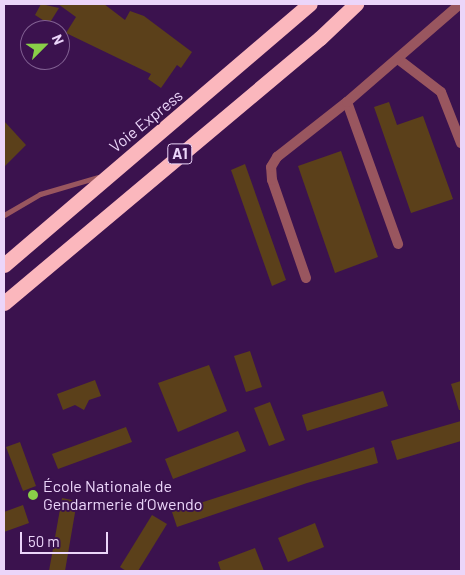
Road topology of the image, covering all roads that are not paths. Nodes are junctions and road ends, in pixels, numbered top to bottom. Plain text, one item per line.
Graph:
1 (310, 4) edge
2 (356, 4) edge
3 (460, 4) edge
4 (398, 59) junction
5 (347, 102) junction
6 (461, 144) edge
7 (106, 176) junction
8 (4, 215) edge
9 (398, 244) dead end
10 (4, 265) edge
11 (306, 278) dead end
12 (4, 304) edge

1 - 7 highway, Voie Express / A1
2 - 12 highway, A1
3 - 4 street
4 - 5 street
4 - 6 street
5 - 9 street
5 - 11 street
7 - 8 lane
7 - 10 highway, Voie Express / A1

